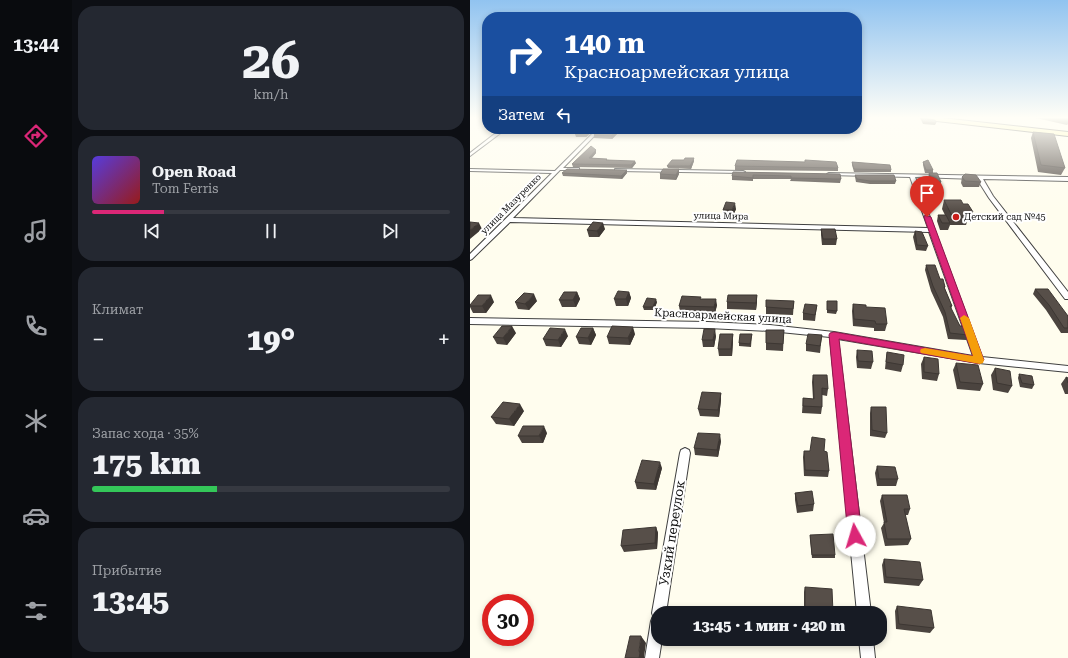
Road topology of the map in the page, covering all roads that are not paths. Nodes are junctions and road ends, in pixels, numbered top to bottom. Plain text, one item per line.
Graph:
1 (478, 149) edge
2 (580, 149) edge
3 (470, 155) edge
4 (560, 169) junction
5 (584, 169) edge
6 (470, 170) edge
7 (608, 170) edge
8 (555, 172) junction
9 (752, 172) edge
10 (824, 174) edge
11 (912, 176) junction
12 (979, 177) junction
13 (1068, 179) edge
14 (972, 217) edge
15 (1006, 217) junction
16 (509, 220) junction
17 (932, 230) junction
18 (471, 256) edge
19 (1068, 298) edge
20 (470, 321) edge
21 (834, 335) junction
22 (980, 360) junction
23 (1068, 369) edge
24 (685, 453) dead end
25 (660, 606) edge
26 (863, 606) edge
27 (654, 646) edge
28 (867, 646) edge
29 (652, 658) edge
30 (868, 658) edge

1 - 3 street
2 - 4 street, улица Мазуренко
4 - 5 street
4 - 8 street, улица Мазуренко
6 - 8 street
7 - 9 street
8 - 16 street, улица Мазуренко
10 - 11 street
11 - 12 street
11 - 17 street
12 - 13 street
12 - 15 street
14 - 15 lane
15 - 19 street
16 - 17 street, улица Мира
16 - 18 street, улица Мазуренко
17 - 22 street
20 - 21 street, Красноармейская улица
21 - 22 street, Красноармейская улица
21 - 26 street
22 - 23 street, Красноармейская улица
24 - 25 street, Узкий переулок
27 - 29 street
28 - 30 street

